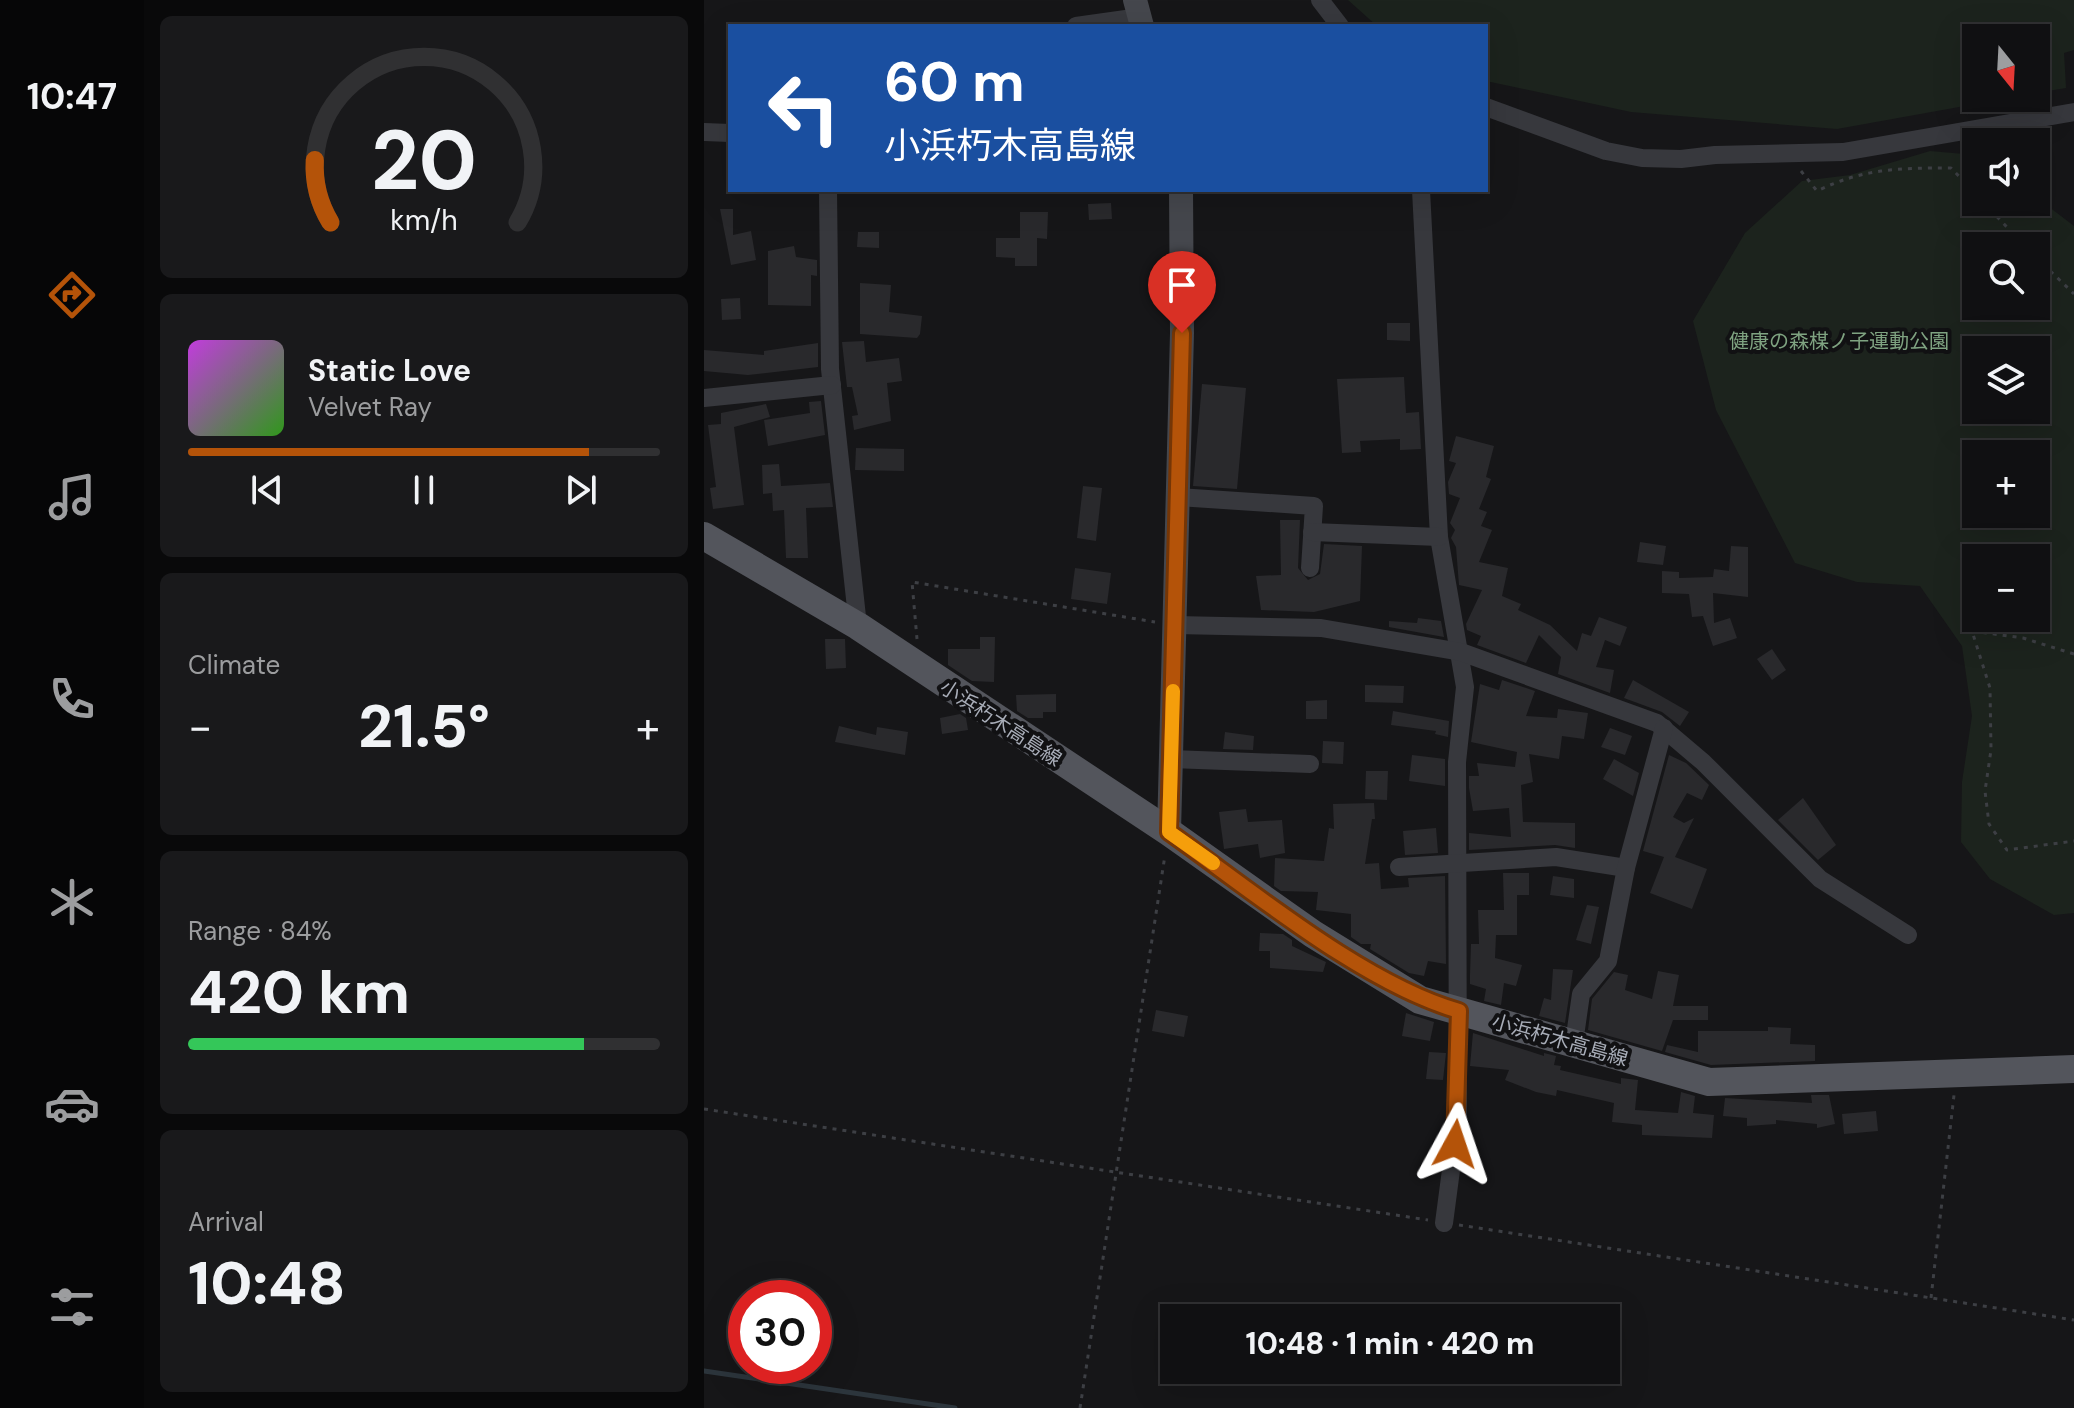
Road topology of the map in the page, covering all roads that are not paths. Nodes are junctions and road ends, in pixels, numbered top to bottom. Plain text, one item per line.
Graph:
1 (1320, 0) edge
2 (1139, 14) edge
3 (1086, 24) edge
4 (1338, 24) edge
5 (1488, 108) edge
6 (2074, 112) edge
7 (704, 132) edge
8 (728, 133) edge
9 (828, 192) edge
10 (1181, 192) edge
11 (1421, 192) edge
12 (832, 385) junction
13 (704, 398) edge
14 (1178, 497) junction
15 (1312, 532) junction
16 (704, 536) edge
17 (1439, 537) junction
18 (1310, 568) dead end
19 (1175, 625) junction
20 (858, 626) junction
21 (1461, 652) junction
22 (1664, 728) junction
23 (1171, 759) junction
24 (1310, 764) dead end
25 (1169, 832) junction
26 (1458, 863) junction
27 (1399, 867) dead end
28 (1626, 868) junction
29 (1908, 935) dead end
30 (1459, 1011) junction
31 (1574, 1043) junction
32 (2074, 1069) edge
33 (1444, 1223) road end

1 - 4 street
2 - 3 street
5 - 6 street
7 - 8 street
9 - 12 street
10 - 14 main road
11 - 17 street
12 - 13 street
12 - 20 street
14 - 15 street
14 - 19 main road
15 - 17 street
15 - 18 street
16 - 20 main road, 小浜朽木高島線
17 - 21 street
19 - 21 street
19 - 23 main road
20 - 25 main road, 小浜朽木高島線
21 - 22 street
21 - 26 street
22 - 28 street
22 - 29 street
23 - 24 street
23 - 25 main road
25 - 30 main road, 小浜朽木高島線
26 - 27 street
26 - 28 street
26 - 30 street
28 - 31 street
30 - 31 main road, 小浜朽木高島線
30 - 33 street
31 - 32 main road, 小浜朽木高島線

